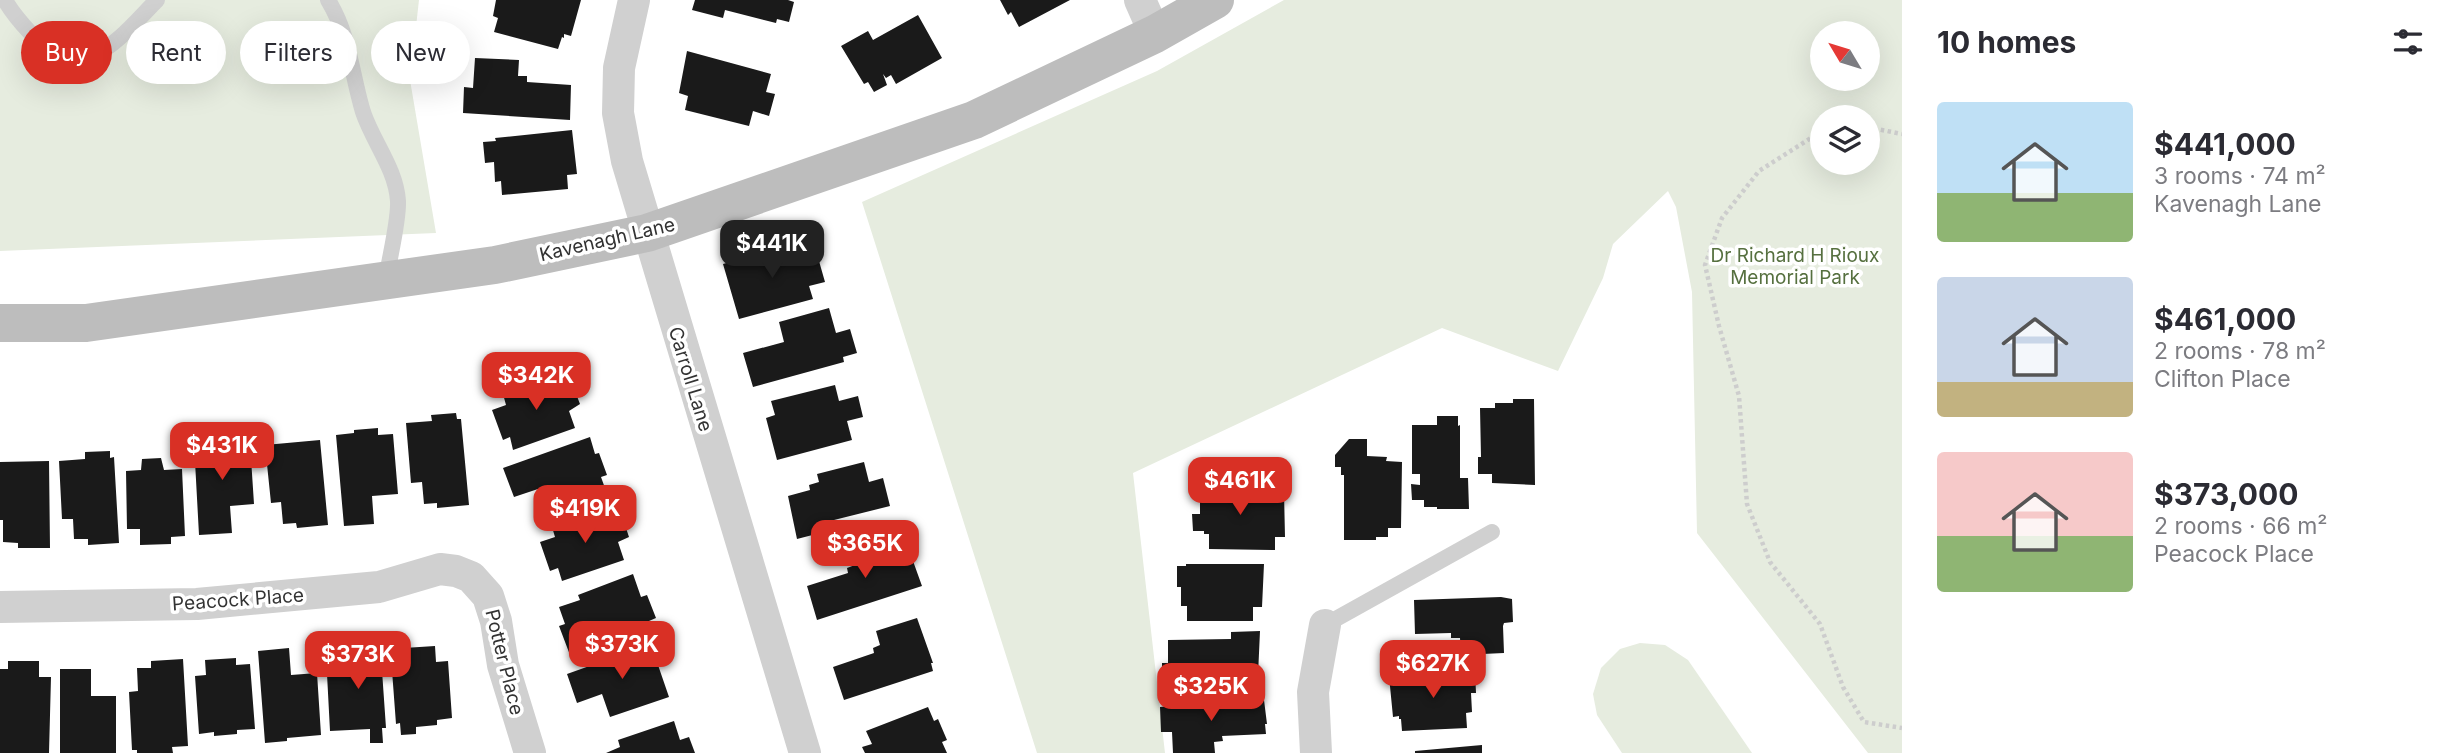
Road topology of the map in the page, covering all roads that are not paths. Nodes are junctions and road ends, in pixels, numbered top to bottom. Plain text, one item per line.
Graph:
1 (5, 0) edge
2 (157, 0) edge
3 (328, 0) edge
4 (634, 0) edge
5 (1215, 0) edge
6 (1148, 17) edge
7 (647, 233) junction
8 (386, 281) junction
9 (0, 323) edge
10 (1492, 532) dead end
11 (471, 577) joint
12 (0, 607) edge
13 (1325, 625) joint
14 (530, 753) edge
15 (805, 753) edge
16 (1316, 753) edge

1 - 2 lane
3 - 8 lane
4 - 7 street, Carroll Lane
5 - 6 main road, Kavenagh Lane
6 - 7 main road, Kavenagh Lane
7 - 8 main road, Kavenagh Lane
7 - 15 street, Carroll Lane
8 - 9 main road, Kavenagh Lane
10 - 13 lane
11 - 12 street, Peacock Place
11 - 14 street, Potter Place
13 - 16 street

